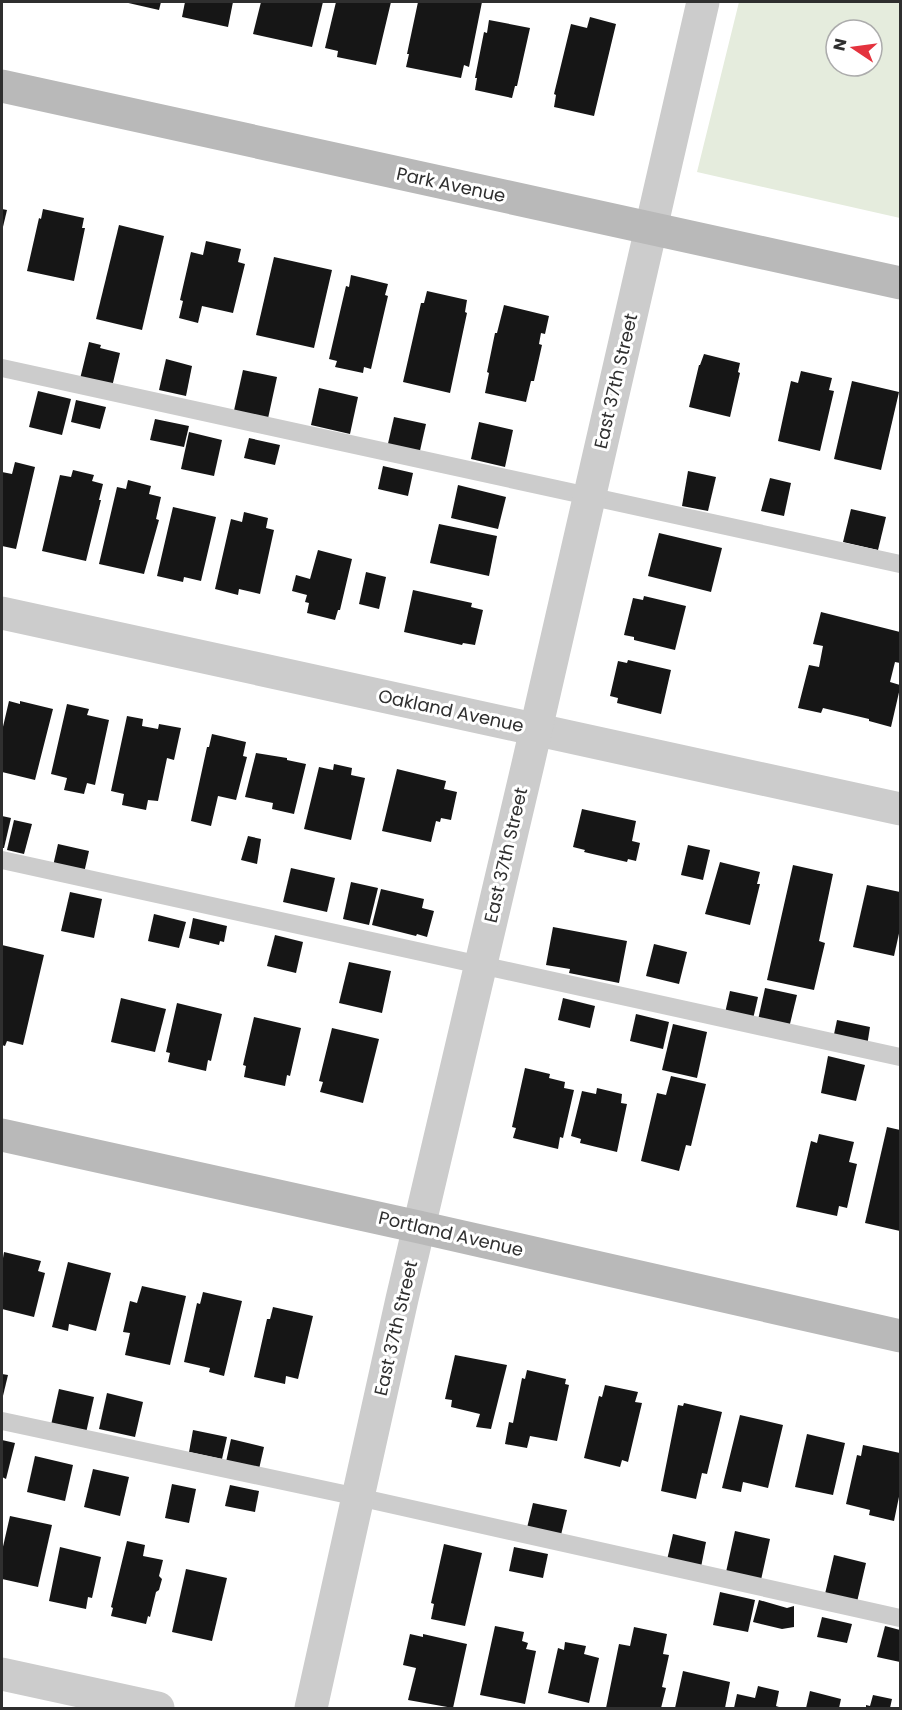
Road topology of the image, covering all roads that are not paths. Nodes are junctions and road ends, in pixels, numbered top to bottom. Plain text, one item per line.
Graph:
1 (704, 2) edge
2 (2, 86) edge
3 (650, 228) junction
4 (900, 283) edge
5 (2, 368) edge
6 (590, 496) junction
7 (900, 564) edge
8 (2, 613) edge
9 (536, 730) junction
10 (900, 809) edge
11 (2, 860) edge
12 (480, 965) junction
13 (900, 1057) edge
14 (2, 1135) edge
15 (419, 1227) junction
16 (900, 1336) edge
17 (2, 1421) edge
18 (358, 1497) junction
19 (900, 1618) edge
20 (2, 1674) edge
21 (158, 1708) edge
22 (311, 1708) edge

1 - 3 street, East 37th Street
2 - 3 street, Park Avenue
3 - 4 street, Park Avenue
3 - 6 street, East 37th Street
5 - 6 lane
6 - 7 lane
6 - 9 street, East 37th Street
8 - 9 street, Oakland Avenue
9 - 10 street, Oakland Avenue
9 - 12 street, East 37th Street
11 - 12 lane
12 - 13 lane
12 - 15 street, East 37th Street
14 - 15 street, Portland Avenue
15 - 16 street, Portland Avenue
15 - 18 street, East 37th Street
17 - 18 lane
18 - 19 lane
18 - 22 street, East 37th Street
20 - 21 street

